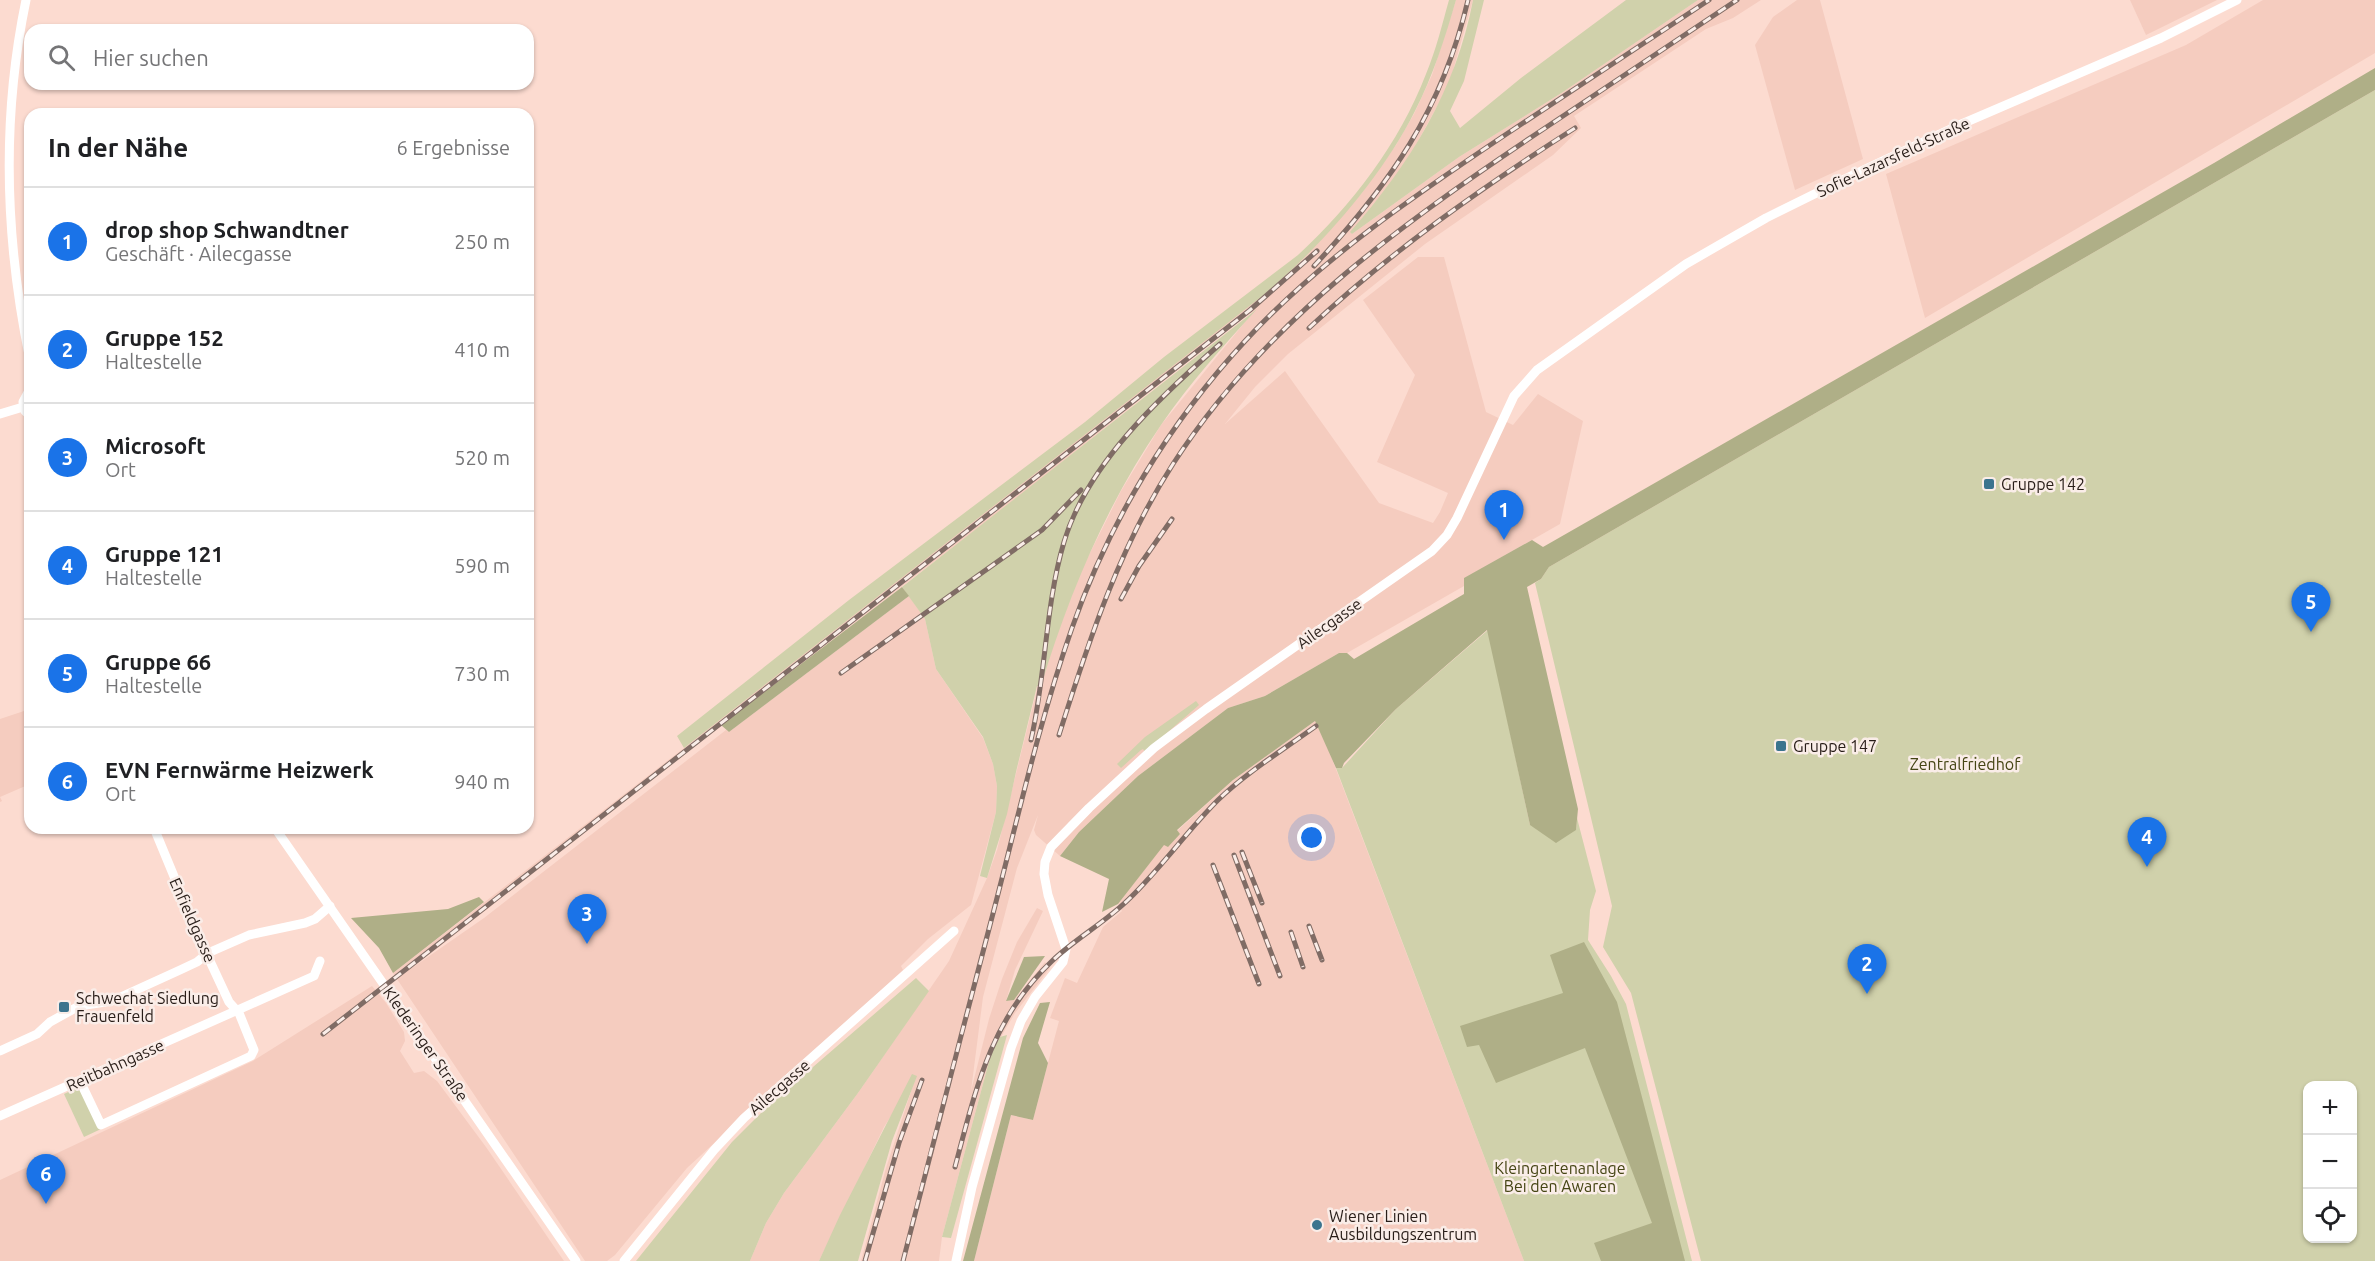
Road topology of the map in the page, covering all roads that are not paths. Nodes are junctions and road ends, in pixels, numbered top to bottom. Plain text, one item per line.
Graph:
1 (26, 0) edge
2 (2237, 0) edge
3 (24, 331) edge
4 (1567, 346) joint
5 (24, 396) edge
6 (23, 407) joint
7 (0, 414) edge
8 (156, 834) edge
9 (279, 834) edge
10 (330, 906) junction
11 (954, 931) dead end
12 (208, 953) junction
13 (320, 962) dead end
14 (236, 1010) junction
15 (0, 1051) edge
16 (80, 1081) junction
17 (0, 1116) edge
18 (576, 1261) edge
19 (624, 1261) edge
20 (956, 1261) edge

1 - 3 street
2 - 4 street, Sofie-Lazarsfeld-Straße
4 - 20 street, Ailecgasse
5 - 6 street
6 - 7 street
8 - 12 street, Enfieldgasse
9 - 10 street, Klederinger Straße
10 - 12 street
10 - 18 street, Klederinger Straße
11 - 19 street, Ailecgasse
12 - 14 street, Enfieldgasse
12 - 15 street
13 - 14 street, Reitbahngasse
14 - 16 street, Reitbahngasse
14 - 16 street, Enfieldgasse
16 - 17 street, Reitbahngasse

